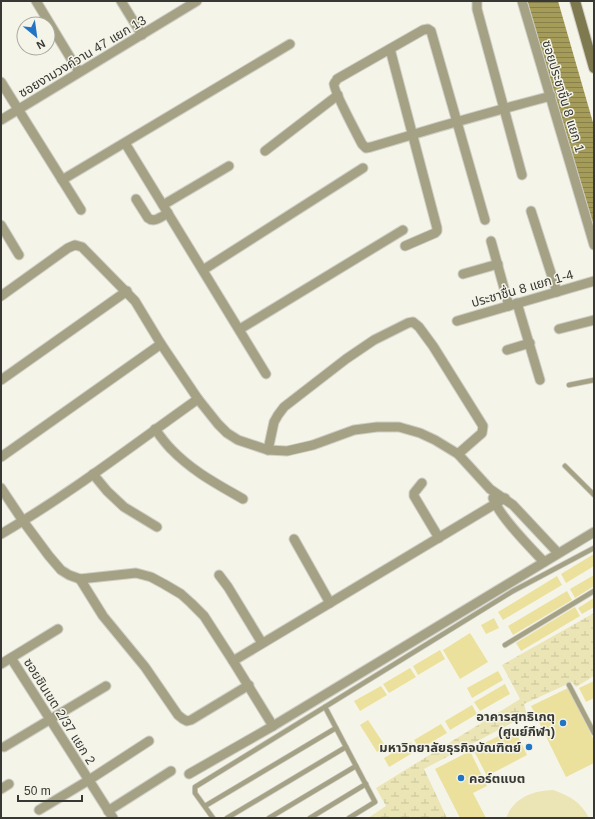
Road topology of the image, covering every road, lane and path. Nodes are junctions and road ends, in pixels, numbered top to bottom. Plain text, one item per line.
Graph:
1 (36, 1) edge
2 (120, 1) edge
3 (197, 1) edge
4 (477, 1) edge
5 (522, 1) edge
6 (575, 1) edge
7 (142, 35) junction
8 (290, 44) dead end
9 (390, 49) junction
10 (594, 68) edge
11 (80, 72) junction
12 (1, 82) edge
13 (338, 95) junction
14 (551, 96) junction
15 (504, 108) junction
16 (18, 110) junction
17 (1, 120) edge
18 (458, 122) junction
19 (412, 135) junction
20 (125, 143) junction
21 (265, 151) dead end
22 (229, 166) dead end
23 (363, 168) dead end
24 (522, 175) dead end
25 (62, 180) junction
26 (136, 199) dead end
27 (163, 205) junction
28 (81, 210) dead end
29 (531, 211) dead end
30 (168, 213) junction
31 (485, 220) dead end
32 (1, 225) edge
33 (403, 230) dead end
34 (491, 241) dead end
35 (594, 245) edge
36 (405, 246) dead end
37 (20, 255) dead end
38 (498, 264) junction
39 (203, 270) junction
40 (463, 274) dead end
41 (594, 281) edge
42 (127, 291) junction
43 (556, 292) junction
44 (1, 296) edge
45 (513, 305) junction
46 (594, 320) edge
47 (457, 321) dead end
48 (240, 329) junction
49 (560, 329) dead end
50 (530, 343) junction
51 (161, 344) junction
52 (507, 350) dead end
53 (266, 374) dead end
54 (1, 380) edge
55 (540, 380) dead end
56 (594, 380) edge
57 (569, 385) dead end
58 (198, 399) junction
59 (155, 429) junction
60 (268, 450) junction
61 (458, 454) junction
62 (1, 457) edge
63 (565, 466) dead end
64 (93, 474) junction
65 (422, 484) dead end
66 (1, 488) edge
67 (490, 489) junction
68 (594, 496) edge
69 (505, 498) junction
70 (243, 499) dead end
71 (495, 504) junction
72 (23, 521) junction
73 (157, 527) dead end
74 (594, 532) edge
75 (1, 534) edge
76 (438, 538) junction
77 (294, 539) dead end
78 (594, 548) edge
79 (558, 553) junction
80 (544, 562) junction
81 (219, 576) dead end
82 (80, 579) junction
83 (594, 591) edge
84 (330, 603) junction
85 (58, 629) dead end
86 (262, 643) junction
87 (505, 645) dead end
88 (11, 658) junction
89 (234, 661) junction
90 (1, 664) edge
91 (249, 685) junction
92 (569, 685) dead end
93 (106, 686) dead end
94 (325, 707) junction
95 (49, 720) junction
96 (272, 726) junction
97 (336, 728) junction
98 (594, 733) edge
99 (149, 741) dead end
100 (4, 747) dead end
101 (346, 747) junction
102 (356, 766) junction
103 (171, 771) dead end
104 (189, 774) dead end
105 (89, 780) junction
106 (366, 784) junction
107 (205, 806) junction
108 (39, 810) dead end
109 (110, 815) edge
110 (213, 818) edge
111 (227, 818) edge
112 (269, 818) edge
113 (310, 818) edge
114 (349, 818) edge

1 - 11 street
2 - 7 street
3 - 7 street, ซอยงามวงค์วาน 47 แยก 13
4 - 15 street
5 - 14 street, ซอยประชาชื่น 8 แยก 1
6 - 10 main road
7 - 11 street, ซอยงามวงค์วาน 47 แยก 13
8 - 20 street
9 - 13 street
9 - 18 street
9 - 19 street
11 - 16 street, ซอยงามวงค์วาน 47 แยก 13
12 - 16 street
13 - 19 street
13 - 21 street
14 - 15 street
14 - 35 street, ซอยประชาชื่น 8 แยก 1
15 - 18 street
15 - 24 street
16 - 17 street, ซอยงามวงค์วาน 47 แยก 13
16 - 25 street
18 - 19 street
18 - 31 street
19 - 36 street
20 - 25 street
20 - 27 street
22 - 27 street
23 - 39 street
25 - 28 street
26 - 30 street
27 - 30 street
29 - 43 street
30 - 39 street
32 - 37 street
33 - 48 street
34 - 38 street
38 - 40 street
38 - 45 street
39 - 48 street
41 - 43 street, ประชาชื่น 8 แยก 1-4
42 - 44 street
42 - 51 street
42 - 54 street
43 - 45 street, ประชาชื่น 8 แยก 1-4
45 - 47 street, ประชาชื่น 8 แยก 1-4
45 - 50 street
46 - 49 street
48 - 53 street
50 - 52 street
50 - 55 street
51 - 58 street
51 - 62 street
56 - 57 lane
58 - 59 street
58 - 60 street
59 - 64 street
59 - 70 street
60 - 61 street
60 - 61 street
61 - 67 street
63 - 68 lane
64 - 72 street
64 - 73 street
65 - 76 street
66 - 72 street
67 - 69 street
67 - 71 street
69 - 71 street
69 - 79 street
71 - 76 street
71 - 80 street
72 - 75 street
72 - 82 street
74 - 79 street
76 - 84 street
77 - 84 street
78 - 94 lane
79 - 80 street
80 - 96 street
81 - 86 street
82 - 89 street
82 - 91 street
83 - 87 lane
84 - 86 street
85 - 88 street
86 - 89 street
88 - 90 street
88 - 95 street, ซอยชินเขต 2/37 แยก 2
89 - 91 street
91 - 96 street
92 - 98 lane
93 - 95 street
94 - 97 lane
94 - 107 lane
95 - 100 street
95 - 105 street, ซอยชินเขต 2/37 แยก 2
96 - 104 street
97 - 101 lane
97 - 107 lane
99 - 105 street
101 - 102 lane
101 - 111 lane
102 - 106 lane
102 - 112 lane
103 - 109 street
105 - 108 street
105 - 109 street, ซอยชินเขต 2/37 แยก 2
106 - 113 lane
106 - 114 lane
107 - 110 lane

